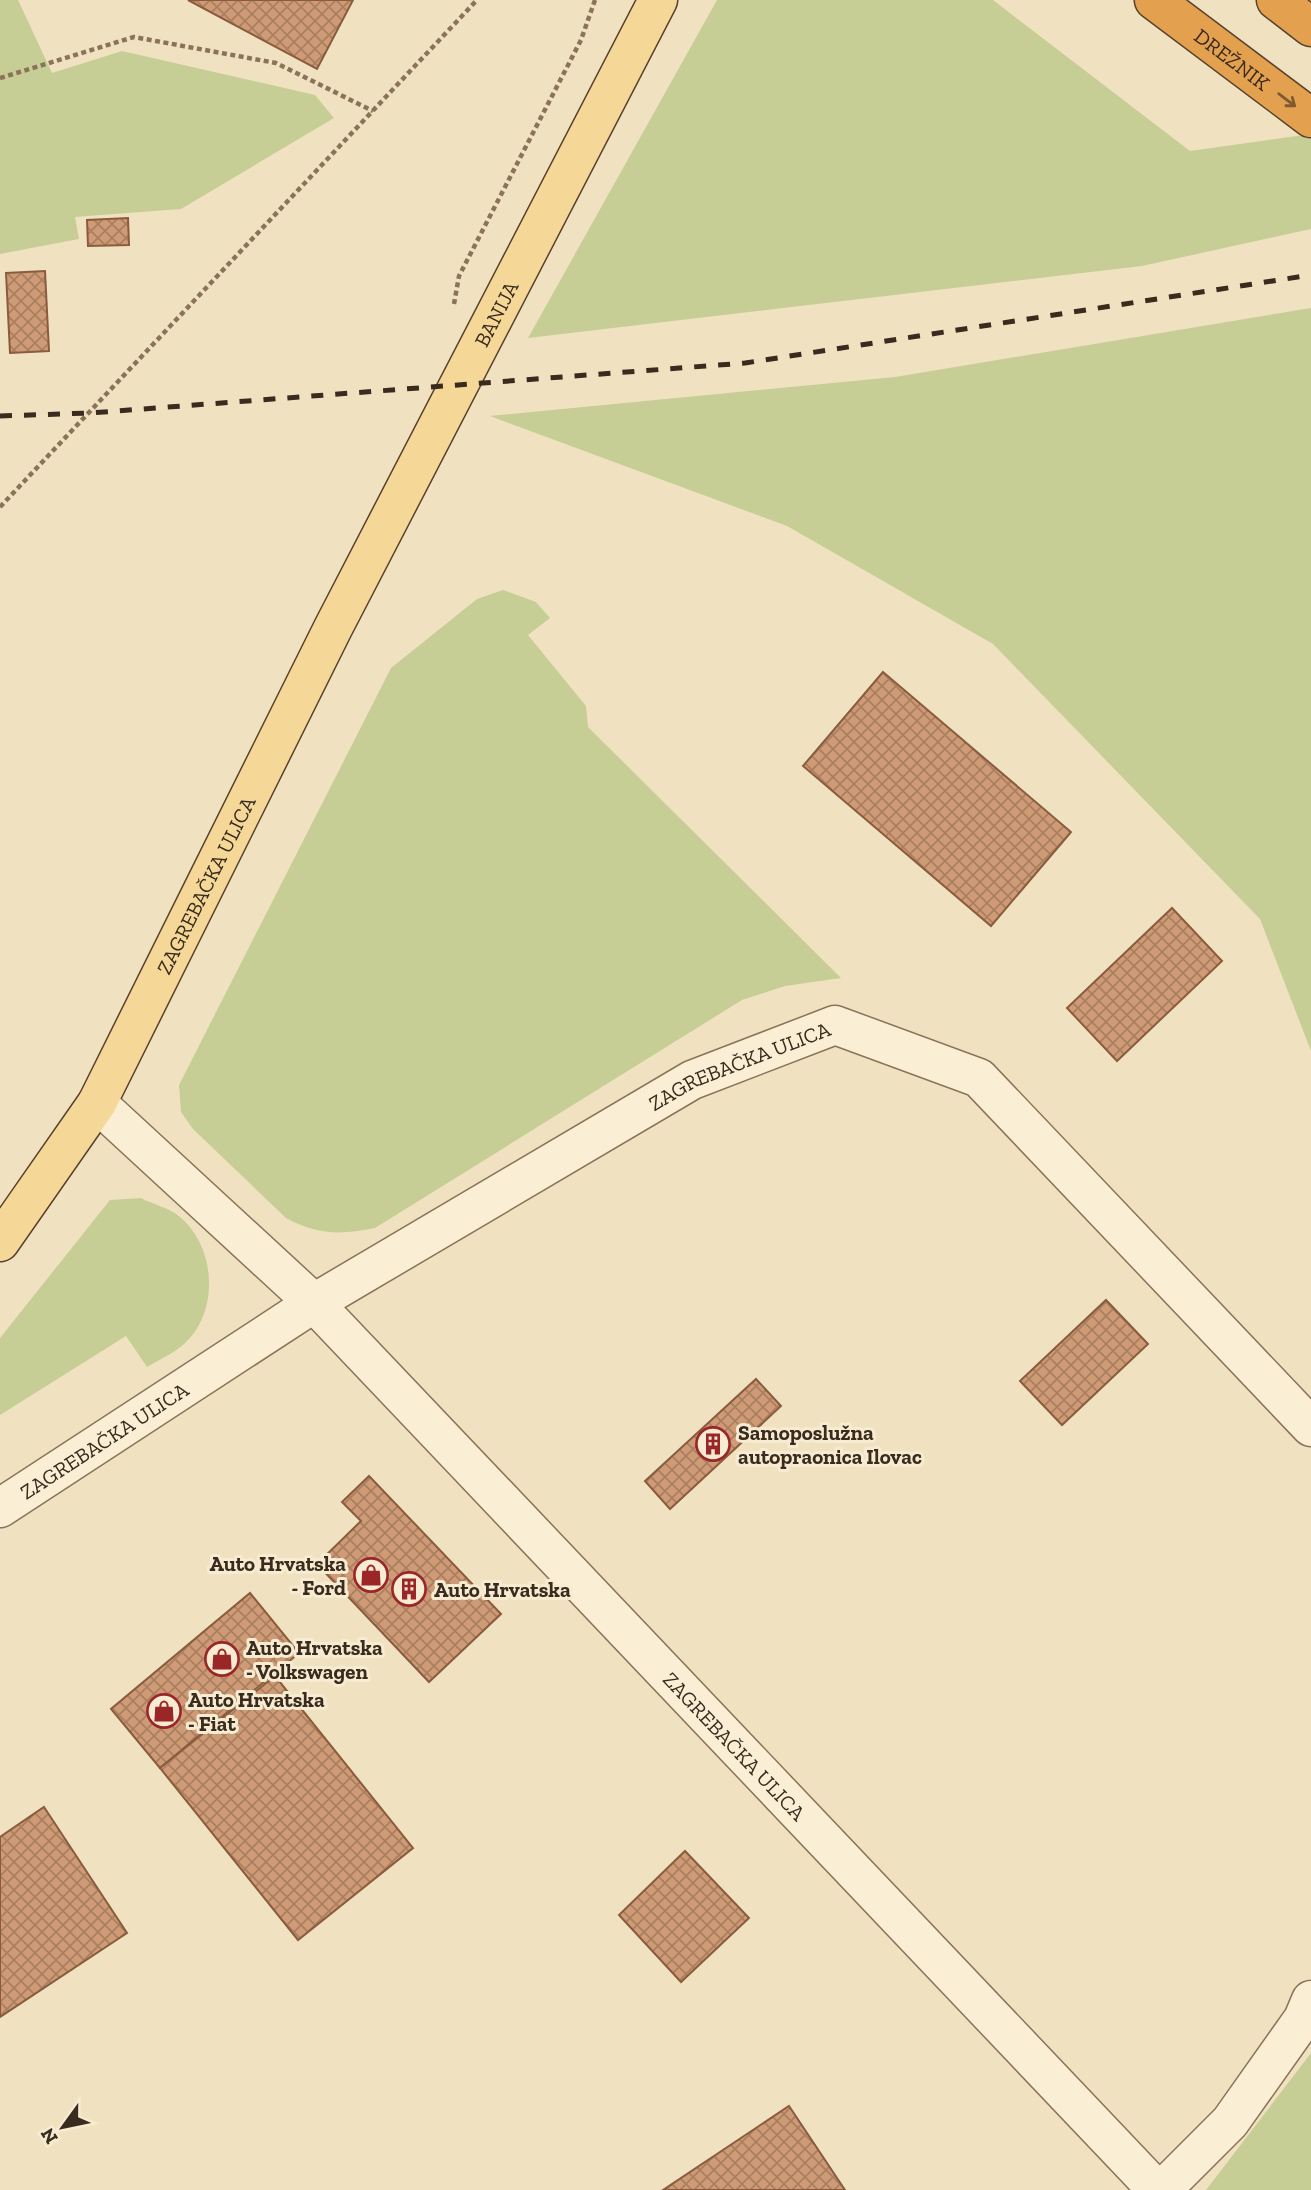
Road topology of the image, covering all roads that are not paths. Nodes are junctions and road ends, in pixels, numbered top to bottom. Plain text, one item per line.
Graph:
1 (657, 0) edge
2 (1154, 0) edge
3 (1276, 0) edge
4 (1311, 27) edge
5 (1311, 118) edge
6 (333, 628) joint
7 (97, 1102) junction
8 (0, 1242) edge
9 (314, 1303) junction
10 (1311, 1427) edge
11 (0, 1508) edge
12 (1311, 2000) edge
13 (1160, 2190) edge

1 - 6 main road, BANIJA
2 -> 5 highway, DREŽNIK
3 - 4 highway
6 - 7 main road, ZAGREBAČKA ULICA
7 - 8 main road, ZAGREBAČKA ULICA
7 - 9 street, ZAGREBAČKA ULICA
9 - 10 street, ZAGREBAČKA ULICA
9 - 11 street, ZAGREBAČKA ULICA
9 - 13 street, ZAGREBAČKA ULICA
12 - 13 street, ZAGREBAČKA ULICA

